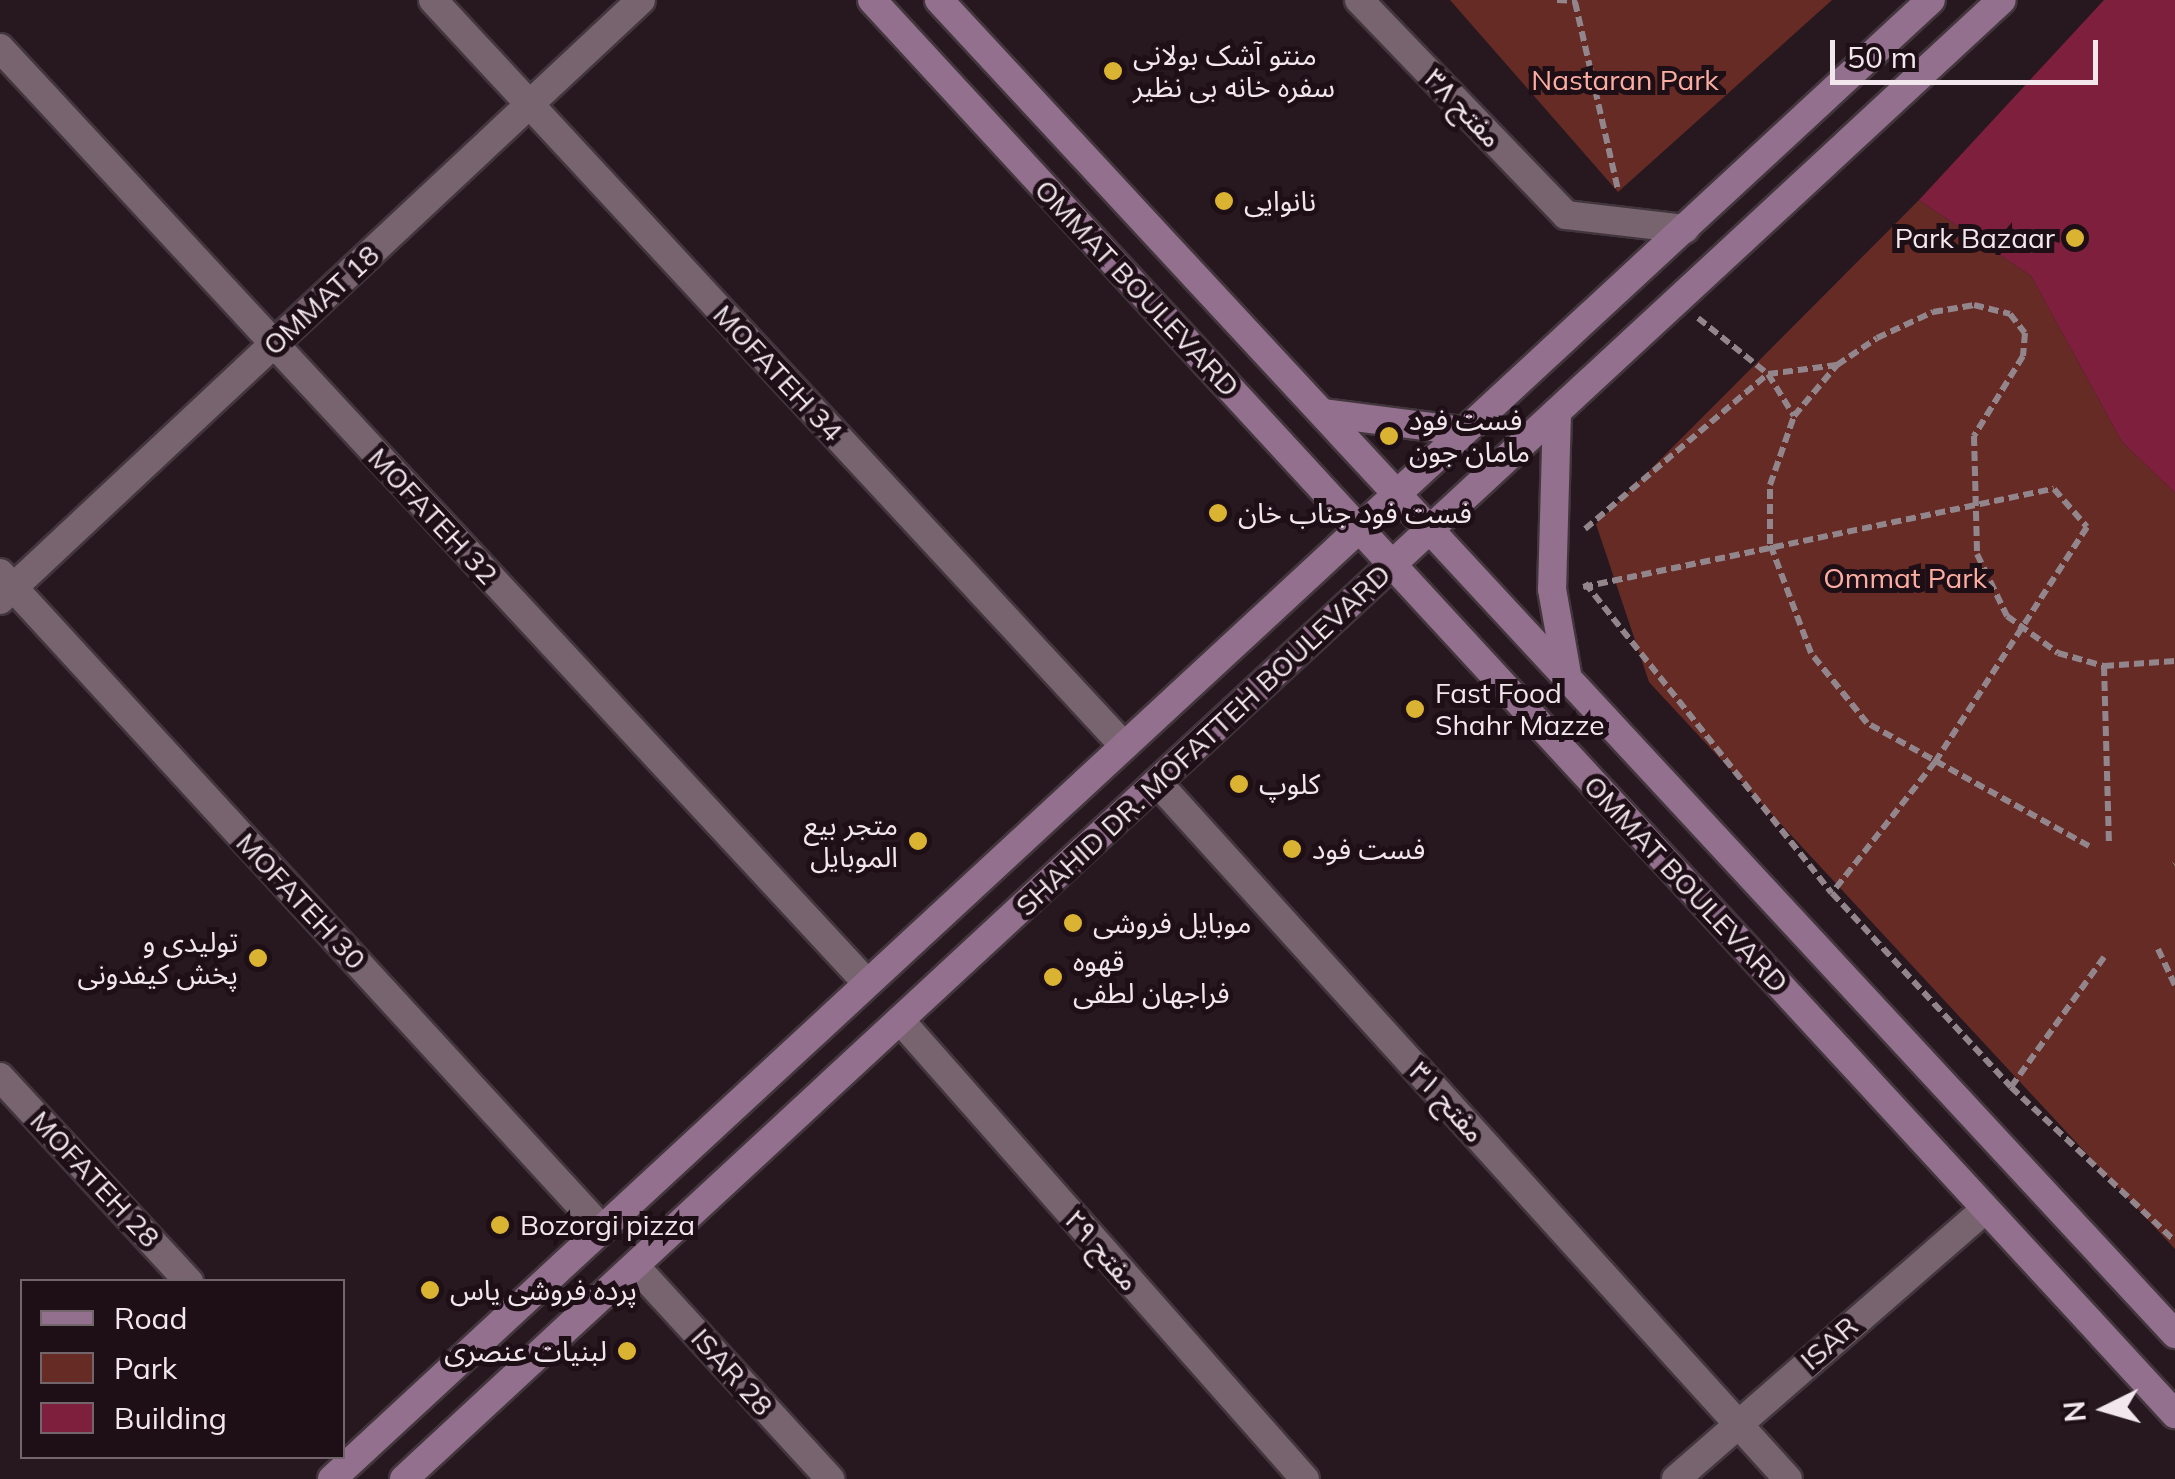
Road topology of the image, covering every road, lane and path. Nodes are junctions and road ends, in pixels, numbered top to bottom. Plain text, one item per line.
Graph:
1 (433, 0) edge
2 (641, 0) edge
3 (872, 0) edge
4 (939, 0) edge
5 (1359, 0) edge
6 (1557, 0) edge
7 (1931, 0) edge
8 (2002, 0) edge
9 (1577, 1) edge
10 (0, 48) edge
11 (530, 104) junction
12 (1620, 222) junction
13 (1684, 230) junction
14 (1677, 301) junction
15 (274, 344) junction
16 (1837, 365) junction
17 (1768, 374) junction
18 (1323, 412) junction
19 (1557, 412) junction
20 (1794, 416) junction
21 (1464, 431) junction
22 (1397, 493) junction
23 (1971, 507) junction
24 (1359, 528) junction
25 (1431, 528) junction
26 (1580, 534) dead end
27 (1770, 544) junction
28 (1392, 564) junction
29 (1583, 569) dead end
30 (4, 587) edge
31 (1585, 587) junction
32 (2022, 629) junction
33 (2175, 661) edge
34 (2104, 666) junction
35 (1567, 676) junction
36 (1124, 746) junction
37 (1935, 762) junction
38 (1156, 782) junction
39 (2109, 842) dead end
40 (2090, 846) dead end
41 (1832, 893) junction
42 (2158, 949) dead end
43 (2104, 957) dead end
44 (867, 984) junction
45 (2175, 985) edge
46 (900, 1020) junction
47 (0, 1076) edge
48 (2011, 1087) junction
49 (1984, 1210) junction
50 (602, 1229) junction
51 (2175, 1241) edge
52 (635, 1266) junction
53 (186, 1279) edge
54 (2175, 1334) edge
55 (2175, 1414) edge
56 (1737, 1422) junction
57 (348, 1454) edge
58 (404, 1479) edge
59 (830, 1479) edge
60 (1305, 1479) edge
61 (1676, 1479) edge
62 (1788, 1479) edge

1 - 11 street, MOFATEH 34
2 - 11 street, OMMAT 18
3 - 24 main road, OMMAT BOULEVARD
4 - 18 main road, OMMAT BOULEVARD
5 - 12 street, مفتح ۳۸
6 - 9 path
7 - 13 main road
8 - 14 main road, SHAHID DR. MOFATTEH BOULEVARD
9 - 12 path
10 - 15 street, MOFATEH 32
11 - 15 street, OMMAT 18
11 - 36 street, MOFATEH 34
12 - 13 street
13 - 21 main road
14 - 17 path
14 - 19 main road, SHAHID DR. MOFATTEH BOULEVARD
15 - 30 street, OMMAT 18
15 - 44 street, MOFATEH 32
16 - 17 path
16 - 20 path
16 - 23 path
17 - 20 path
17 - 26 path
18 - 21 main road
18 - 22 main road, OMMAT BOULEVARD
19 - 25 main road, SHAHID DR. MOFATTEH BOULEVARD
19 - 35 main road
20 - 27 path
21 - 22 main road
22 - 24 main road, SHAHID DR. MOFATTEH BOULEVARD
22 - 25 main road, OMMAT BOULEVARD
23 - 27 path
23 - 32 path
23 - 32 path
24 - 28 main road, OMMAT BOULEVARD
24 - 36 main road, SHAHID DR. MOFATTEH BOULEVARD
25 - 28 main road, SHAHID DR. MOFATTEH BOULEVARD
25 - 35 main road, OMMAT BOULEVARD
27 - 31 path
27 - 37 path
28 - 38 main road, SHAHID DR. MOFATTEH BOULEVARD
28 - 49 main road, OMMAT BOULEVARD
29 - 31 path
30 - 50 street, MOFATEH 30
31 - 41 path
32 - 34 path
32 - 37 path
33 - 34 path
34 - 39 path
35 - 54 main road, OMMAT BOULEVARD
36 - 44 main road, SHAHID DR. MOFATTEH BOULEVARD
37 - 40 path
37 - 41 path
38 - 46 main road, SHAHID DR. MOFATTEH BOULEVARD
38 - 56 street, مفتح ۳۱
41 - 48 path
42 - 45 path
43 - 48 path
44 - 50 main road, SHAHID DR. MOFATTEH BOULEVARD
46 - 52 main road, SHAHID DR. MOFATTEH BOULEVARD
46 - 60 street, مفتح ۲۹
47 - 53 street, MOFATEH 28
48 - 51 path
49 - 55 main road, OMMAT BOULEVARD
49 - 56 street, ISAR
50 - 52 main road
50 - 57 main road, SHAHID DR. MOFATTEH BOULEVARD
52 - 58 main road, SHAHID DR. MOFATTEH BOULEVARD
52 - 59 street, ISAR 28
56 - 61 street, ISAR
56 - 62 street, مفتح ۳۱

